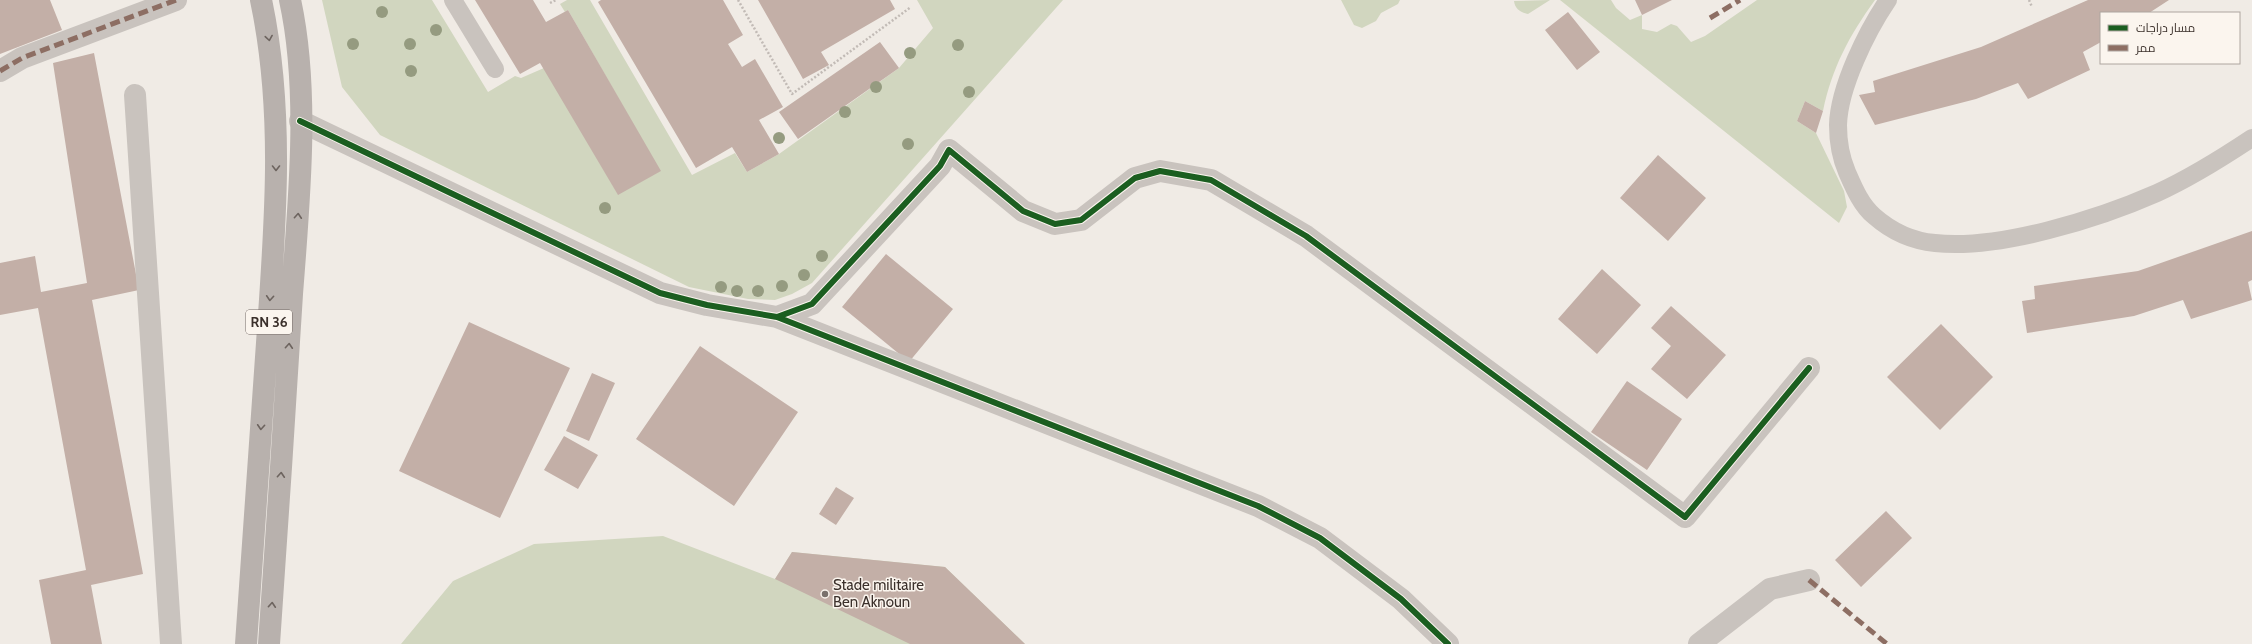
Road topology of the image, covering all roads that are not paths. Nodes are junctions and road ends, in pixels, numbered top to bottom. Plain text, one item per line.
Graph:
1 (176, 0) edge
2 (261, 0) edge
3 (290, 0) edge
4 (452, 0) edge
5 (1888, 0) edge
6 (495, 69) dead end
7 (0, 71) edge
8 (136, 95) dead end
9 (300, 121) junction
10 (2252, 138) edge
11 (777, 317) junction
12 (1809, 368) dead end
13 (1809, 580) dead end
14 (170, 644) edge
15 (246, 644) edge
16 (269, 644) edge
17 (1448, 644) edge
18 (1699, 644) edge

1 - 7 street
2 -> 15 main road, RN 36
3 - 9 main road, RN 36
4 - 6 lane
5 - 10 lane
8 - 14 street
9 - 11 street
16 -> 9 main road, RN 36
11 - 12 street
11 - 17 street
13 - 18 street

